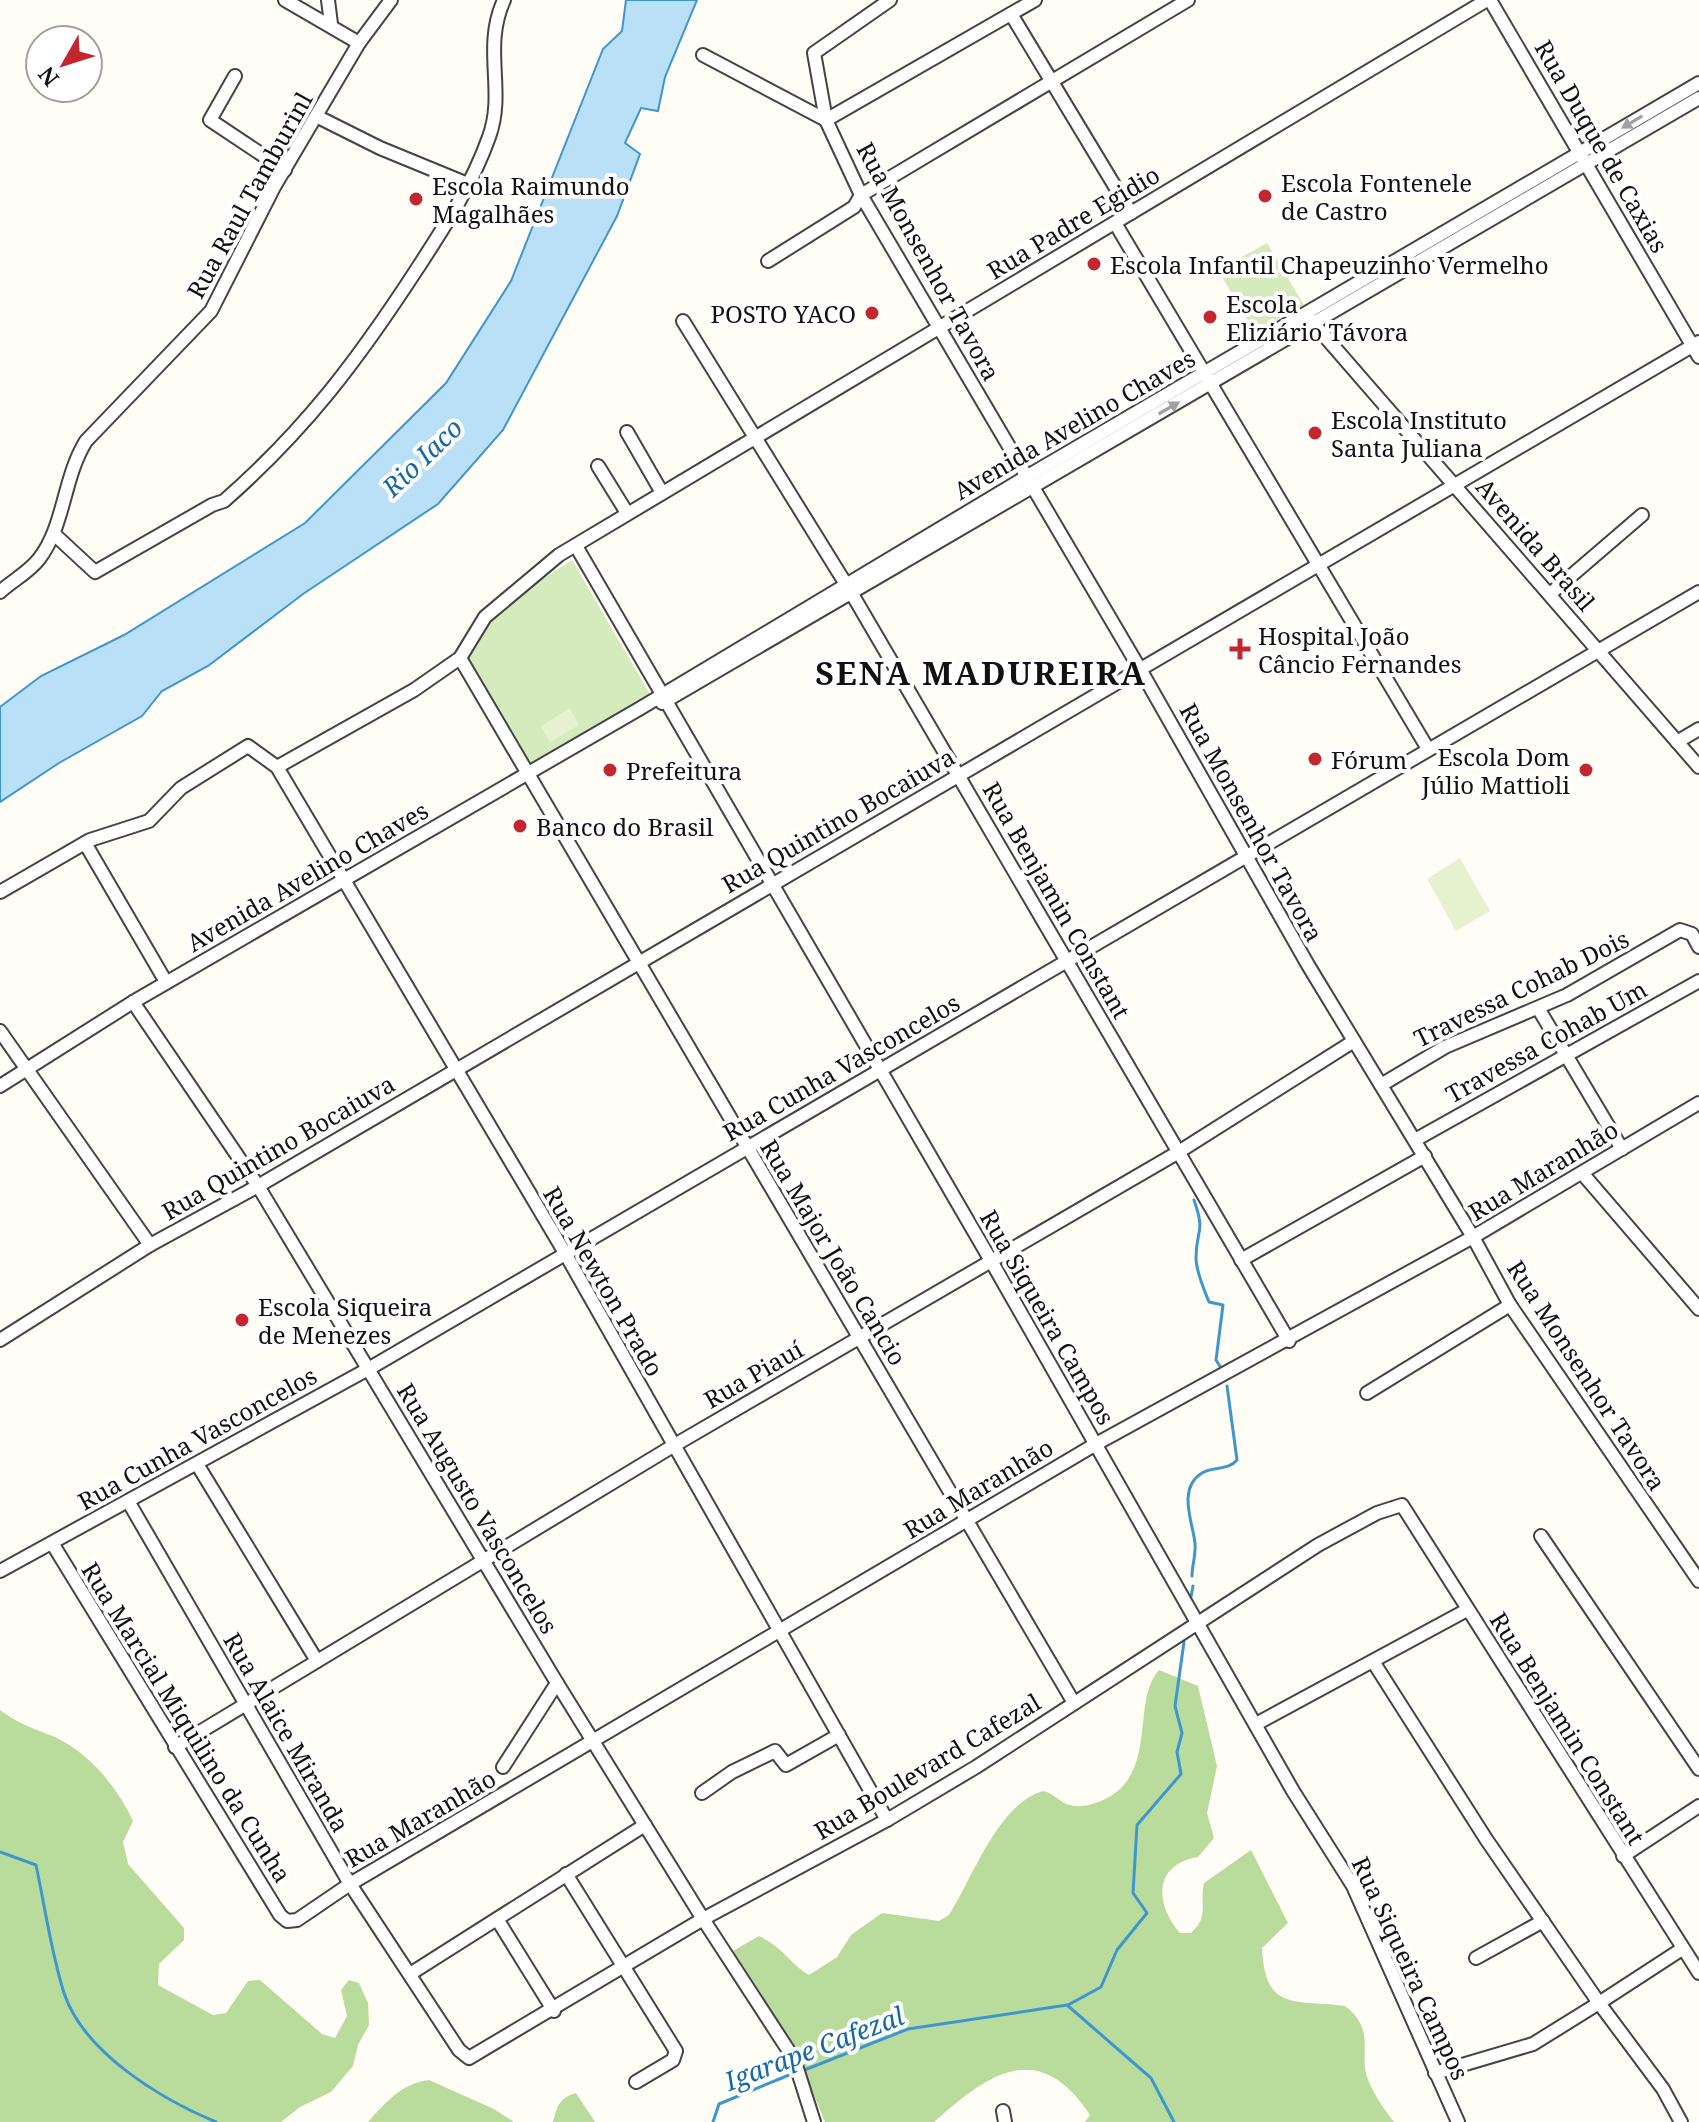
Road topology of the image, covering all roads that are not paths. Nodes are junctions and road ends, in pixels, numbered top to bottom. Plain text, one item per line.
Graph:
1 (285, 0) edge
2 (328, 0) edge
3 (391, 0) edge
4 (504, 0) edge
5 (890, 0) edge
6 (1035, 0) edge
7 (1188, 0) edge
8 (1489, 0) edge
9 (1011, 14) junction
10 (331, 24) junction
11 (359, 43) junction
12 (703, 55) dead end
13 (235, 76) dead end
14 (1051, 80) junction
15 (1699, 83) edge
16 (1699, 98) edge
17 (318, 117) junction
18 (826, 120) junction
19 (1584, 158) junction
20 (285, 170) junction
21 (470, 185) junction
22 (861, 195) junction
23 (1131, 213) junction
24 (1115, 223) junction
25 (768, 261) dead end
26 (1310, 319) junction
27 (683, 321) dead end
28 (939, 328) junction
29 (1697, 348) edge
30 (1206, 379) junction
31 (627, 432) dead end
32 (756, 439) junction
33 (598, 466) dead end
34 (1029, 482) junction
35 (1456, 485) junction
36 (661, 491) junction
37 (627, 513) junction
38 (1642, 515) dead end
39 (54, 534) junction
40 (576, 546) junction
41 (1318, 562) junction
42 (849, 589) junction
43 (0, 592) edge
44 (1699, 592) edge
45 (1550, 594) junction
46 (1598, 650) junction
47 (460, 658) junction
48 (1140, 669) junction
49 (665, 697) junction
50 (1699, 729) edge
51 (1677, 742) junction
52 (1428, 749) junction
53 (277, 767) junction
54 (1699, 767) edge
55 (528, 774) junction
56 (959, 776) junction
57 (85, 843) junction
58 (1247, 854) junction
59 (344, 880) junction
60 (772, 882) junction
61 (0, 892) edge
62 (1699, 947) edge
63 (1067, 960) junction
64 (640, 961) junction
65 (1699, 981) edge
66 (166, 982) junction
67 (133, 1002) junction
68 (1538, 1008) junction
69 (0, 1031) edge
70 (1354, 1041) junction
71 (1567, 1056) junction
72 (28, 1070) junction
73 (455, 1071) junction
74 (880, 1071) junction
75 (1381, 1085) junction
76 (0, 1086) edge
77 (1699, 1103) edge
78 (1415, 1140) junction
79 (746, 1148) junction
80 (1622, 1149) junction
81 (1177, 1153) junction
82 (1425, 1156) junction
83 (1582, 1173) junction
84 (258, 1186) junction
85 (1473, 1237) junction
86 (150, 1245) junction
87 (565, 1253) junction
88 (990, 1259) junction
89 (1241, 1260) junction
90 (1510, 1305) junction
91 (1699, 1309) edge
92 (860, 1337) junction
93 (0, 1340) edge
94 (1289, 1341) junction
95 (370, 1368) junction
96 (1367, 1393) dead end
97 (1096, 1444) junction
98 (673, 1446) junction
99 (197, 1464) junction
100 (128, 1501) junction
101 (1402, 1505) joint
102 (966, 1521) junction
103 (1541, 1536) dead end
104 (52, 1543) junction
105 (482, 1561) junction
106 (0, 1571) edge
107 (1699, 1581) edge
108 (1467, 1610) junction
109 (1199, 1622) junction
110 (781, 1630) junction
111 (317, 1661) junction
112 (1374, 1663) junction
113 (557, 1683) junction
114 (1074, 1703) junction
115 (245, 1704) junction
116 (1256, 1724) junction
117 (839, 1735) junction
118 (593, 1741) junction
119 (175, 1747) junction
120 (503, 1767) dead end
121 (1699, 1769) edge
122 (702, 1793) dead end
123 (1699, 1806) edge
124 (887, 1820) junction
125 (645, 1825) junction
126 (1623, 1856) junction
127 (566, 1874) junction
128 (350, 1884) junction
129 (497, 1919) junction
130 (703, 1919) junction
131 (287, 1921) joint
132 (1543, 1921) junction
133 (1682, 1949) junction
134 (1476, 1958) dead end
135 (624, 1966) junction
136 (1699, 1973) edge
137 (410, 1974) junction
138 (1599, 2003) junction
139 (554, 2011) junction
140 (469, 2058) joint
141 (1435, 2073) junction
142 (636, 2082) dead end
143 (814, 2122) edge
144 (1458, 2122) edge
145 (1681, 2122) edge

1 - 10 street
2 - 10 street
3 - 11 street, Rua Raul Tamburinl
4 - 21 street
5 - 18 street, Rua Monsenhor Tavora
6 - 9 street
7 - 14 street
8 - 19 street, Rua Duque de Caxias
8 - 23 street, Rua Padre Egidio
9 - 14 street
9 - 18 street
10 - 11 street
11 - 17 street, Rua Raul Tamburinl
12 - 18 street
13 - 20 street
14 - 22 street
14 - 23 street
15 -> 19 street, Avenida Avelino Chaves
16 - 19 street, Avenida Avelino Chaves
17 - 20 street, Rua Raul Tamburinl
17 - 21 street
18 - 22 street, Rua Monsenhor Tavora
19 - 26 street, Avenida Avelino Chaves
19 - 29 street, Rua Duque de Caxias
20 - 39 street, Rua Raul Tamburinl
21 - 39 street
22 - 25 street
22 - 28 street, Rua Monsenhor Tavora
23 - 24 street, Rua Padre Egidio
24 - 28 street, Rua Padre Egidio
24 - 30 street
26 - 30 street, Avenida Avelino Chaves
26 - 35 street, Avenida Brasil
27 - 32 street, Rua Benjamin Constant
28 - 32 street, Rua Padre Egidio
28 - 34 street, Rua Monsenhor Tavora
29 - 35 street, Rua Quintino Bocaiuva
30 - 34 street, Avenida Avelino Chaves
30 - 41 street
31 - 36 street
32 - 36 street, Rua Padre Egidio
32 - 42 street, Rua Benjamin Constant
33 - 37 street
34 - 42 street, Avenida Avelino Chaves
34 - 48 street, Rua Monsenhor Tavora
35 - 41 street, Rua Quintino Bocaiuva
35 - 45 street, Avenida Brasil
36 - 37 street, Rua Padre Egidio
37 - 40 street, Rua Padre Egidio
38 - 45 street
39 - 43 street, Rua Raul Tamburinl
40 - 47 street, Rua Padre Egidio
40 - 49 street, Rua Siqueira Campos
41 - 48 street, Rua Quintino Bocaiuva
41 - 52 street
42 - 49 street, Avenida Avelino Chaves
42 - 56 street, Rua Benjamin Constant
44 - 46 street, Rua Cunha Vasconcelos
45 - 46 street, Avenida Brasil
46 - 51 street, Avenida Brasil
46 - 52 street, Rua Cunha Vasconcelos
47 - 53 street
47 - 55 street, Rua Major João Cancio
48 - 56 street, Rua Quintino Bocaiuva
48 - 58 street, Rua Monsenhor Tavora
49 - 55 street, Avenida Avelino Chaves
49 - 60 street, Rua Siqueira Campos
50 - 51 street
51 - 54 street, Avenida Brasil
52 - 58 street, Rua Cunha Vasconcelos
53 - 57 street
53 - 59 street, Rua Newton Prado
55 - 59 street, Avenida Avelino Chaves
55 - 64 street, Rua Major João Cancio
56 - 60 street, Rua Quintino Bocaiuva
56 - 63 street, Rua Benjamin Constant
57 - 61 street
57 - 66 street
58 - 63 street, Rua Cunha Vasconcelos
58 - 70 street, Rua Monsenhor Tavora
59 - 66 street, Avenida Avelino Chaves
59 - 73 street, Rua Newton Prado
60 - 64 street, Rua Quintino Bocaiuva
60 - 74 street, Rua Siqueira Campos
62 - 68 street, Travessa Cohab Dois
63 - 74 street, Rua Cunha Vasconcelos
63 - 81 street, Rua Benjamin Constant
64 - 73 street, Rua Quintino Bocaiuva
64 - 79 street, Rua Major João Cancio
65 - 71 street, Travessa Cohab Um
66 - 67 street, Avenida Avelino Chaves
67 - 72 street, Avenida Avelino Chaves
67 - 84 street, Rua Augusto Vasconcelos
68 - 71 street
68 - 75 street, Travessa Cohab Dois
69 - 72 street
70 - 75 street, Rua Monsenhor Tavora
70 - 81 street, Rua Piauí
71 - 78 street, Travessa Cohab Um
71 - 80 street
72 - 76 street, Avenida Avelino Chaves
72 - 86 street
73 - 84 street, Rua Quintino Bocaiuva
73 - 87 street, Rua Newton Prado
74 - 79 street, Rua Cunha Vasconcelos
74 - 88 street, Rua Siqueira Campos
75 - 78 street, Rua Monsenhor Tavora
77 - 80 street, Rua Maranhão
78 - 82 street, Rua Monsenhor Tavora
79 - 87 street, Rua Cunha Vasconcelos
79 - 92 street, Rua Major João Cancio
80 - 83 street, Rua Maranhão
81 - 88 street, Rua Piauí
81 - 89 street, Rua Benjamin Constant
82 - 85 street, Rua Monsenhor Tavora
82 - 89 street
83 - 85 street, Rua Maranhão
83 - 91 street
84 - 86 street, Rua Quintino Bocaiuva
84 - 95 street, Rua Augusto Vasconcelos
85 - 90 street, Rua Monsenhor Tavora
85 - 94 street, Rua Maranhão
86 - 93 street, Rua Quintino Bocaiuva
87 - 95 street, Rua Cunha Vasconcelos
87 - 98 street, Rua Newton Prado
88 - 92 street, Rua Piauí
88 - 97 street, Rua Siqueira Campos
89 - 94 street, Rua Benjamin Constant
90 - 96 street
90 - 107 street, Rua Monsenhor Tavora
92 - 98 street, Rua Piauí
92 - 102 street, Rua Major João Cancio
94 - 97 street, Rua Maranhão
95 - 99 street, Rua Cunha Vasconcelos
95 - 105 street, Rua Augusto Vasconcelos
97 - 102 street, Rua Maranhão
97 - 109 street, Rua Siqueira Campos
98 - 105 street, Rua Piauí
98 - 110 street, Rua Newton Prado
99 - 100 street, Rua Cunha Vasconcelos
99 - 111 street
100 - 104 street, Rua Cunha Vasconcelos
100 - 115 street, Rua Alaice Miranda
101 - 108 street, Rua Benjamin Constant
101 - 109 street, Rua Boulevard Cafezal
102 - 110 street, Rua Maranhão
102 - 114 street, Rua Major João Cancio
103 - 121 street
104 - 106 street, Rua Cunha Vasconcelos
104 - 119 street, Rua Marcial Miquilino da Cunha
105 - 111 street, Rua Piauí
105 - 113 street, Rua Augusto Vasconcelos
108 - 112 street
108 - 126 street, Rua Benjamin Constant
109 - 114 street, Rua Boulevard Cafezal
109 - 116 street, Rua Siqueira Campos
110 - 117 street, Rua Newton Prado
110 - 118 street, Rua Maranhão
111 - 115 street, Rua Piauí
112 - 116 street
112 - 132 street
113 - 118 street, Rua Augusto Vasconcelos
113 - 120 street
114 - 124 street, Rua Boulevard Cafezal
115 - 119 street, Rua Piauí
115 - 128 street, Rua Alaice Miranda
116 - 141 street, Rua Siqueira Campos
117 - 122 street
117 - 124 street, Rua Newton Prado
118 - 125 street, Rua Augusto Vasconcelos
118 - 128 street, Rua Maranhão
119 - 131 street, Rua Marcial Miquilino da Cunha
123 - 126 street
124 - 130 street, Rua Boulevard Cafezal
125 - 127 street
125 - 130 street, Rua Augusto Vasconcelos
126 - 133 street, Rua Benjamin Constant
127 - 129 street
127 - 135 street
128 - 131 street, Rua Maranhão
128 - 137 street, Rua Alaice Miranda
129 - 137 street
129 - 139 street
130 - 135 street, Rua Boulevard Cafezal
130 - 143 street, Rua Augusto Vasconcelos
132 - 134 street
132 - 138 street
133 - 136 street, Rua Benjamin Constant
133 - 138 street
135 - 139 street, Rua Boulevard Cafezal
135 - 142 street
137 - 140 street, Rua Alaice Miranda
138 - 141 street
138 - 145 street
139 - 140 street, Rua Boulevard Cafezal
141 - 144 street, Rua Siqueira Campos

